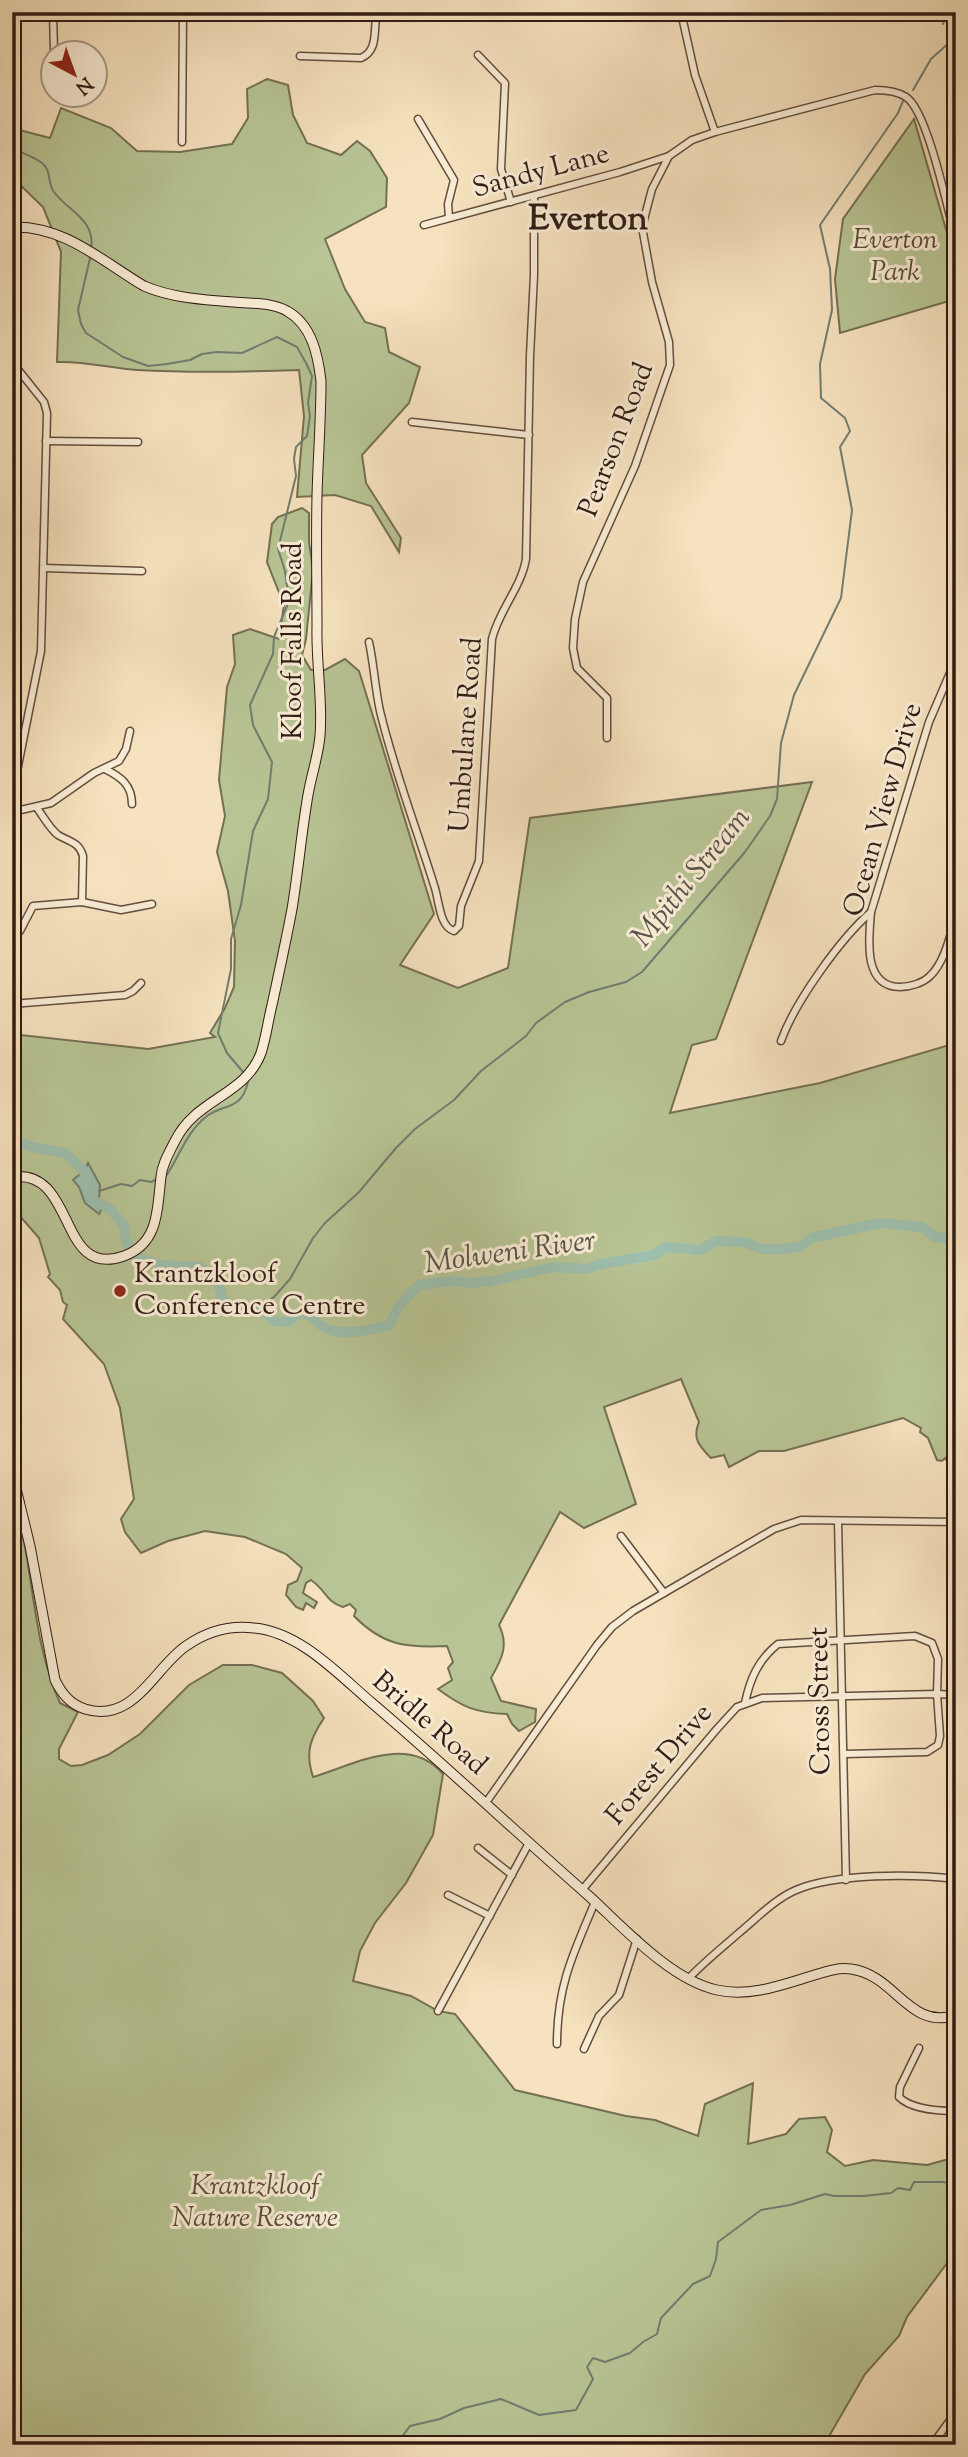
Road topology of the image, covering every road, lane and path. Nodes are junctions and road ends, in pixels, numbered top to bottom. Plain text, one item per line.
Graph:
1 (53, 12) edge
2 (183, 12) edge
3 (377, 12) edge
4 (681, 12) edge
5 (54, 38) edge
6 (478, 55) dead end
7 (300, 56) dead end
8 (418, 119) dead end
9 (715, 132) junction
10 (182, 142) dead end
11 (668, 156) junction
12 (534, 196) junction
13 (511, 202) junction
14 (449, 218) junction
15 (425, 225) dead end
16 (12, 227) edge
17 (956, 240) edge
18 (12, 362) edge
19 (412, 422) dead end
20 (529, 435) junction
21 (46, 441) junction
22 (138, 442) dead end
23 (44, 568) junction
24 (142, 571) dead end
25 (369, 642) dead end
26 (956, 660) edge
27 (130, 731) dead end
28 (607, 738) dead end
29 (105, 769) junction
30 (12, 796) edge
31 (132, 804) dead end
32 (37, 808) junction
33 (12, 812) edge
34 (82, 902) junction
35 (152, 904) dead end
36 (871, 912) junction
37 (956, 916) edge
38 (20, 931) dead end
39 (141, 984) dead end
40 (12, 1004) edge
41 (781, 1041) dead end
42 (12, 1177) edge
43 (12, 1472) edge
44 (838, 1521) junction
45 (956, 1522) edge
46 (621, 1536) dead end
47 (664, 1593) junction
48 (840, 1639) junction
49 (937, 1694) junction
50 (956, 1695) edge
51 (842, 1696) junction
52 (745, 1703) junction
53 (844, 1754) junction
54 (485, 1804) junction
55 (530, 1843) junction
56 (478, 1848) dead end
57 (512, 1875) junction
58 (956, 1879) edge
59 (846, 1880) junction
60 (582, 1890) junction
61 (448, 1895) dead end
62 (595, 1902) junction
63 (490, 1916) junction
64 (636, 1939) junction
65 (688, 1979) junction
66 (438, 2011) dead end
67 (956, 2015) edge
68 (558, 2044) dead end
69 (919, 2048) dead end
70 (584, 2049) dead end
71 (956, 2111) edge
72 (956, 2412) edge
73 (932, 2445) edge

1 - 5 street
2 - 10 street
3 - 7 street
4 - 9 street
6 - 13 street
8 - 14 street
9 - 11 street
9 - 17 street
11 - 12 street, Sandy Lane
11 - 28 street, Pearson Road
12 - 13 street, Sandy Lane
12 - 20 street, Umbulane Road
13 - 14 street, Sandy Lane
14 - 15 street, Sandy Lane
16 - 42 main road, Kloof Falls Road
18 - 21 street
19 - 20 street
20 - 25 street, Umbulane Road
21 - 22 street
21 - 23 street
23 - 24 street
23 - 30 street
26 - 36 street, Ocean View Drive
27 - 29 street
29 - 31 street
29 - 32 street
32 - 33 street
32 - 34 street
34 - 35 street
34 - 38 street
36 - 37 street, Ocean View Drive
36 - 41 street
39 - 40 street
43 - 54 main road, Bridle Road
44 - 45 street
44 - 47 street
44 - 48 street, Cross Street
46 - 47 street
47 - 54 street
48 - 49 street
48 - 51 street, Cross Street
48 - 52 street
49 - 50 street, Forest Drive
49 - 51 street, Forest Drive
49 - 53 street
51 - 52 street, Forest Drive
51 - 53 street, Cross Street
52 - 60 street, Forest Drive
53 - 59 street, Cross Street
54 - 55 main road, Bridle Road
55 - 57 street
55 - 60 main road, Bridle Road
56 - 57 street
57 - 63 street
58 - 59 street
59 - 65 street
60 - 62 main road, Bridle Road
61 - 63 street
62 - 64 main road, Bridle Road
62 - 68 street
63 - 66 street
64 - 65 main road, Bridle Road
64 - 70 street
65 - 67 main road, Bridle Road
69 - 71 street
72 - 73 street

